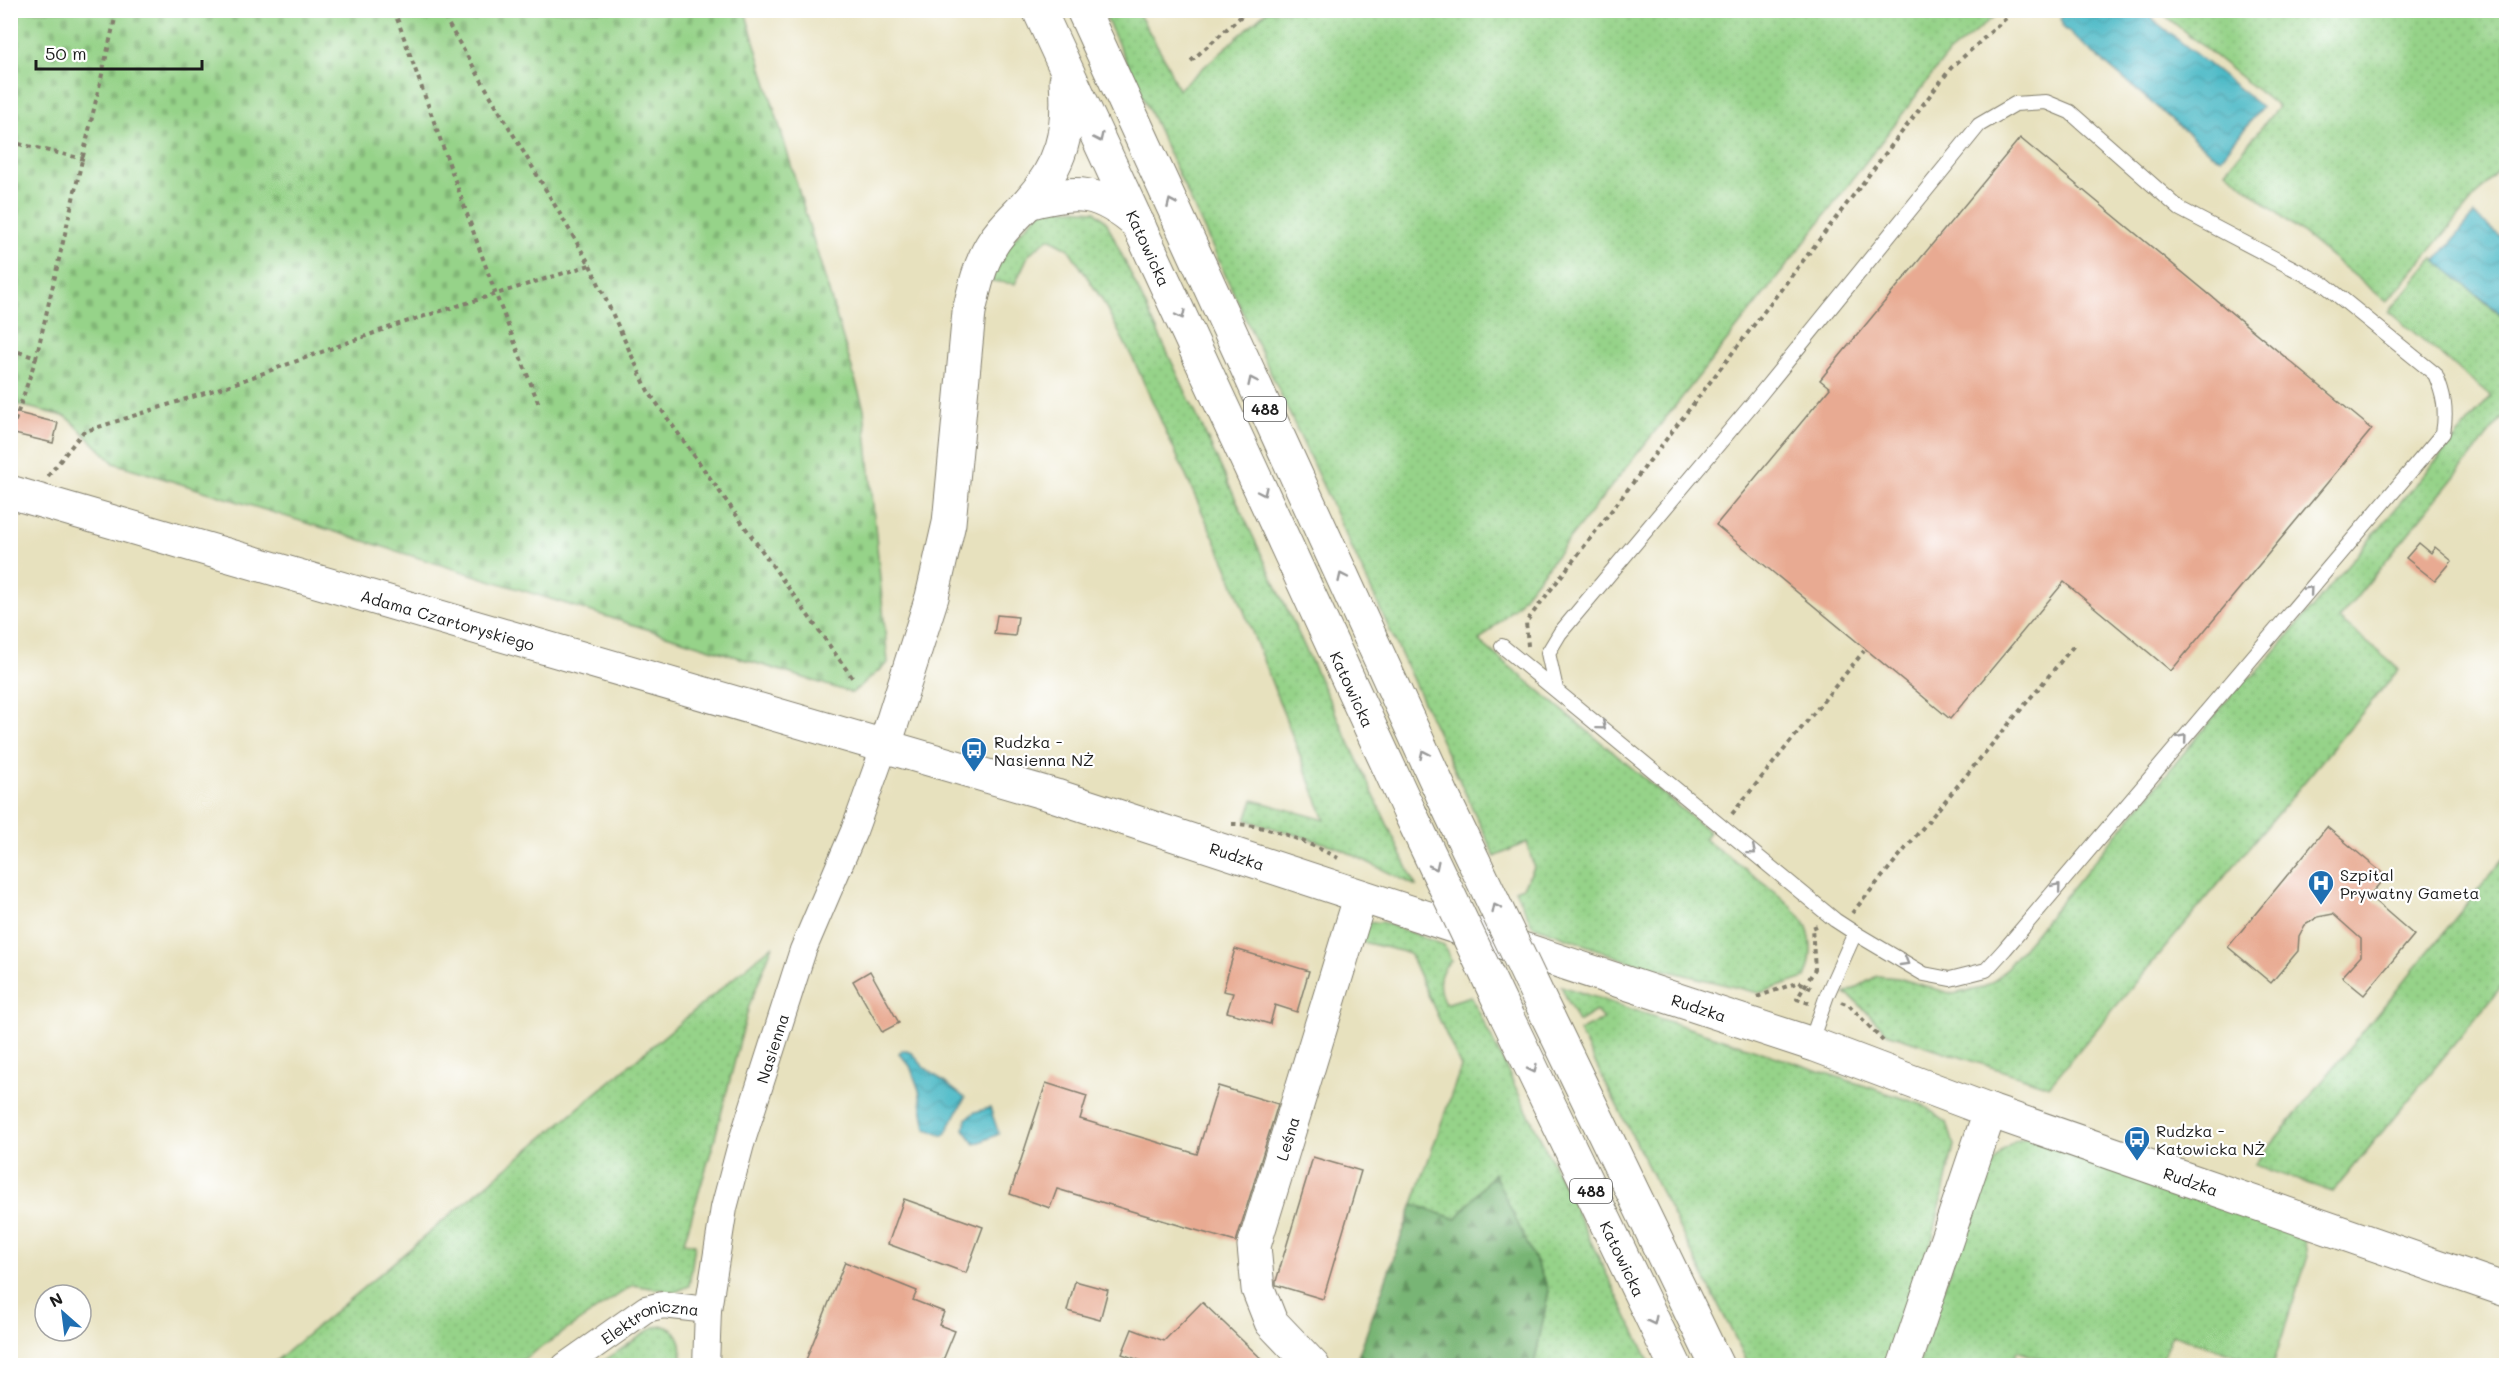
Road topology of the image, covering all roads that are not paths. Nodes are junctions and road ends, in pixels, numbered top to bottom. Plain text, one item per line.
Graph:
1 (1039, 10) edge
2 (1083, 10) edge
3 (1065, 66) junction
4 (1028, 202) junction
5 (1141, 227) junction
6 (21, 495) edge
7 (1502, 646) dead end
8 (1557, 689) junction
9 (885, 745) junction
10 (1360, 898) junction
11 (1855, 933) junction
12 (1810, 1044) junction
13 (1587, 1099) junction
14 (1990, 1111) junction
15 (2506, 1290) edge
16 (708, 1310) junction
17 (565, 1365) edge
18 (706, 1365) edge
19 (1313, 1365) edge
20 (1675, 1365) edge
21 (1717, 1365) edge
22 (1736, 1365) edge
23 (1904, 1365) edge

1 - 3 main road, Katowicka / 488
13 -> 2 main road, 488, bridge
3 - 4 main road
3 -> 5 main road, Katowicka / 488
4 - 5 main road
4 - 9 main road
5 -> 20 main road, Katowicka / 488, bridge
6 - 9 main road, Adama Czartoryskiego
7 - 8 lane
8 -> 11 lane
11 -> 8 lane
9 - 10 main road, Rudzka
9 - 16 street, Nasienna
10 - 12 main road, Rudzka
10 - 19 main road, Leśna
11 - 12 lane
12 - 14 main road, Rudzka
13 - 21 main road, 488
13 - 22 main road
14 - 15 main road, Rudzka
14 - 23 main road
16 - 17 street, Elektroniczna
16 - 18 street, Nasienna

